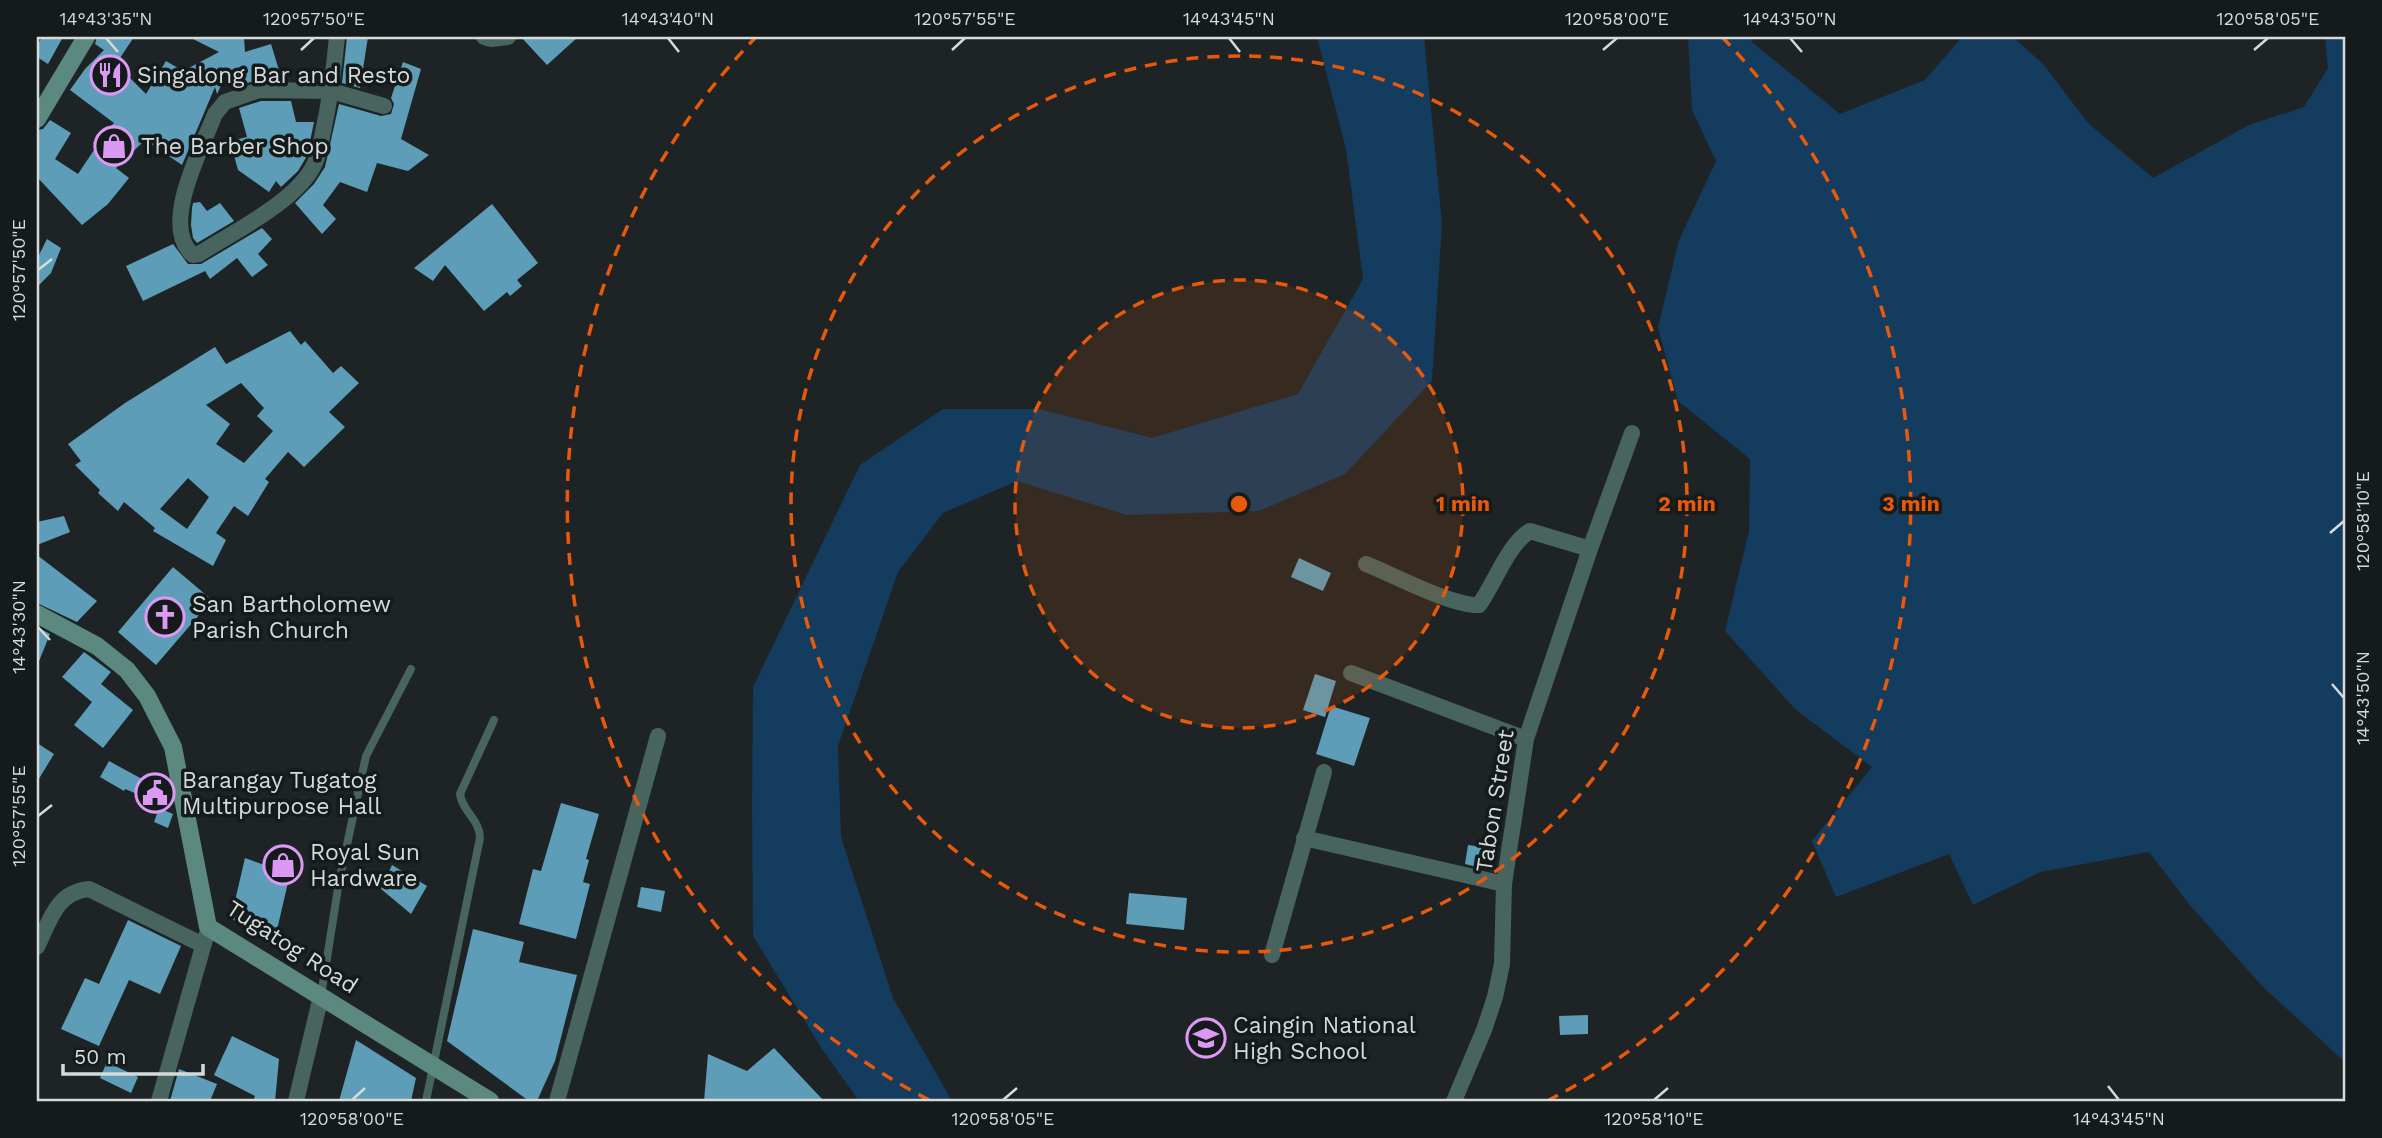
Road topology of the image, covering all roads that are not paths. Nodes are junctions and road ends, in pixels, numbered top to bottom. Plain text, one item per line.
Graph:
1 (84, 37) edge
2 (337, 37) edge
3 (484, 37) edge
4 (508, 37) edge
5 (331, 91) junction
6 (384, 106) dead end
7 (37, 120) edge
8 (1632, 433) dead end
9 (1590, 549) junction
10 (1366, 564) dead end
11 (37, 614) edge
12 (411, 669) dead end
13 (1351, 673) dead end
14 (494, 720) dead end
15 (659, 736) dead end
16 (1526, 739) junction
17 (1324, 772) dead end
18 (1304, 838) junction
19 (1504, 884) junction
20 (208, 927) junction
21 (203, 945) junction
22 (37, 947) edge
23 (1272, 955) dead end
24 (321, 996) junction
25 (433, 1066) junction
26 (159, 1101) edge
27 (296, 1101) edge
28 (426, 1101) edge
29 (490, 1101) edge
30 (557, 1101) edge
31 (1454, 1101) edge

1 - 7 street
2 - 5 street
3 - 4 street
5 - 5 street
5 - 6 street
8 - 9 street, Tabon Street
9 - 10 street
9 - 16 street, Tabon Street
11 - 20 street, Tugatog Road
12 - 24 lane
13 - 16 street
14 - 25 lane
15 - 30 street
16 - 19 street, Tabon Street
17 - 18 street
18 - 19 street
18 - 23 street
19 - 31 street, Tabon Street
20 - 21 street
20 - 24 street, Tugatog Road
21 - 22 street
21 - 26 street
24 - 25 street, Tugatog Road
24 - 27 street
25 - 28 lane
25 - 29 street, Tugatog Road

